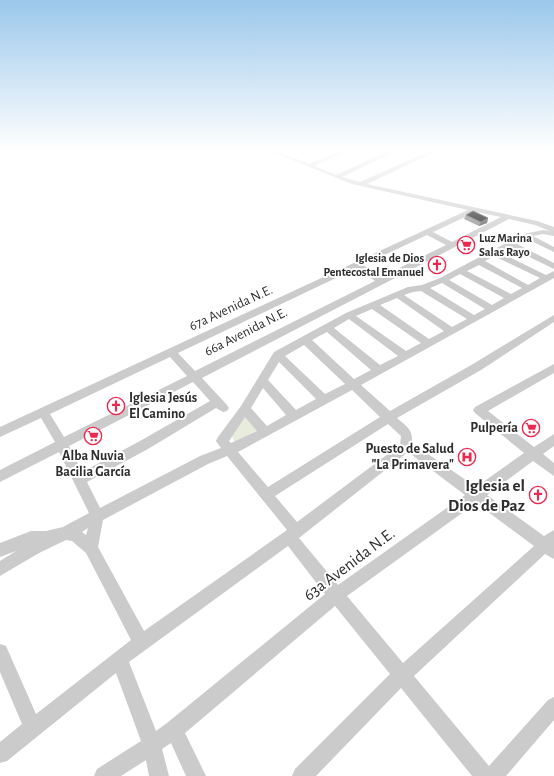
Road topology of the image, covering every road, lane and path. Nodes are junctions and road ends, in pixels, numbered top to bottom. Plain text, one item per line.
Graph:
1 (372, 186) edge
2 (474, 210) junction
3 (507, 217) junction
4 (552, 231) edge
5 (427, 232) junction
6 (526, 236) junction
7 (510, 244) junction
8 (452, 245) junction
9 (554, 250) edge
10 (494, 253) junction
11 (478, 261) junction
12 (357, 265) junction
13 (554, 266) edge
14 (460, 271) junction
15 (550, 276) edge
16 (381, 280) junction
17 (442, 280) junction
18 (423, 288) junction
19 (528, 288) junction
20 (398, 295) junction
21 (511, 298) junction
22 (373, 305) junction
23 (492, 309) junction
24 (349, 315) junction
25 (554, 318) edge
26 (474, 319) junction
27 (326, 327) junction
28 (451, 331) junction
29 (304, 340) junction
30 (428, 343) junction
31 (171, 352) junction
32 (278, 355) junction
33 (405, 356) junction
34 (554, 368) edge
35 (380, 370) junction
36 (193, 376) junction
37 (263, 381) junction
38 (352, 384) junction
39 (324, 400) junction
40 (245, 409) junction
41 (43, 412) junction
42 (294, 416) junction
43 (389, 417) junction
44 (0, 432) edge
45 (265, 432) junction
46 (554, 439) edge
47 (62, 444) junction
48 (226, 445) junction
49 (406, 447) junction
50 (533, 453) junction
51 (554, 470) edge
52 (0, 476) edge
53 (80, 479) junction
54 (267, 494) junction
55 (476, 495) junction
56 (95, 511) junction
57 (65, 533) junction
58 (293, 534) junction
59 (551, 544) edge
60 (91, 548) junction
61 (0, 550) edge
62 (0, 569) edge
63 (336, 595) junction
64 (142, 643) junction
65 (0, 652) edge
66 (119, 659) junction
67 (402, 675) junction
68 (554, 706) edge
69 (33, 728) junction
70 (174, 730) junction
71 (152, 745) junction
72 (0, 754) edge
73 (104, 776) edge
74 (160, 776) edge
75 (196, 776) edge
76 (302, 776) edge
77 (484, 776) edge
78 (493, 776) edge

1 - 2 street
2 - 3 street
2 - 5 street, 67a Avenida N.E.
3 - 4 street
3 - 8 street, 66a Avenida N.E.
4 - 6 street
5 - 8 street
5 - 12 street, 67a Avenida N.E.
6 - 7 street
6 - 9 street
7 - 10 street
7 - 13 street
8 - 16 street, 66a Avenida N.E.
10 - 11 street
10 - 15 street
11 - 14 street
11 - 19 street
12 - 16 street
12 - 31 street, 67a Avenida N.E.
14 - 17 street
14 - 21 street
15 - 19 street
16 - 36 street, 66a Avenida N.E.
17 - 18 street
17 - 23 street
18 - 20 street
18 - 26 street
19 - 21 street
20 - 22 street
20 - 28 street
21 - 23 street
22 - 24 street
22 - 30 street
23 - 26 street
24 - 27 street
24 - 33 street
25 - 43 street
26 - 28 street
27 - 29 street
27 - 35 street
28 - 30 street
29 - 32 street
29 - 38 street
30 - 33 street
31 - 36 street
31 - 41 street, 67a Avenida N.E.
32 - 37 street
32 - 39 street
33 - 35 street
34 - 50 street
35 - 38 street
36 - 47 street, 66a Avenida N.E.
36 - 53 street
37 - 40 street
37 - 42 street
38 - 39 street
38 - 43 street
39 - 42 street
40 - 45 street
40 - 48 street
41 - 44 street, 67a Avenida N.E.
41 - 47 street
42 - 45 street
43 - 49 street
43 - 54 street
45 - 48 street
46 - 50 street, 63a Avenida N.E.
47 - 52 street, 66a Avenida N.E.
47 - 53 street
48 - 54 street
48 - 56 street
49 - 55 street
49 - 58 street
50 - 51 street
50 - 55 street, 63a Avenida N.E.
53 - 56 street
54 - 58 street
55 - 59 street
55 - 63 street, 63a Avenida N.E.
56 - 57 street
56 - 60 street
57 - 60 street
57 - 61 street
57 - 62 street
58 - 63 street
58 - 64 street
59 - 67 street
60 - 64 street
63 - 67 street
63 - 70 street, 63a Avenida N.E.
64 - 66 street
65 - 69 street
66 - 69 street
66 - 71 street
67 - 76 street
67 - 77 street
68 - 78 street
69 - 72 street
70 - 71 street, 63a Avenida N.E.
70 - 75 street
71 - 73 street, 63a Avenida N.E.
71 - 74 street

